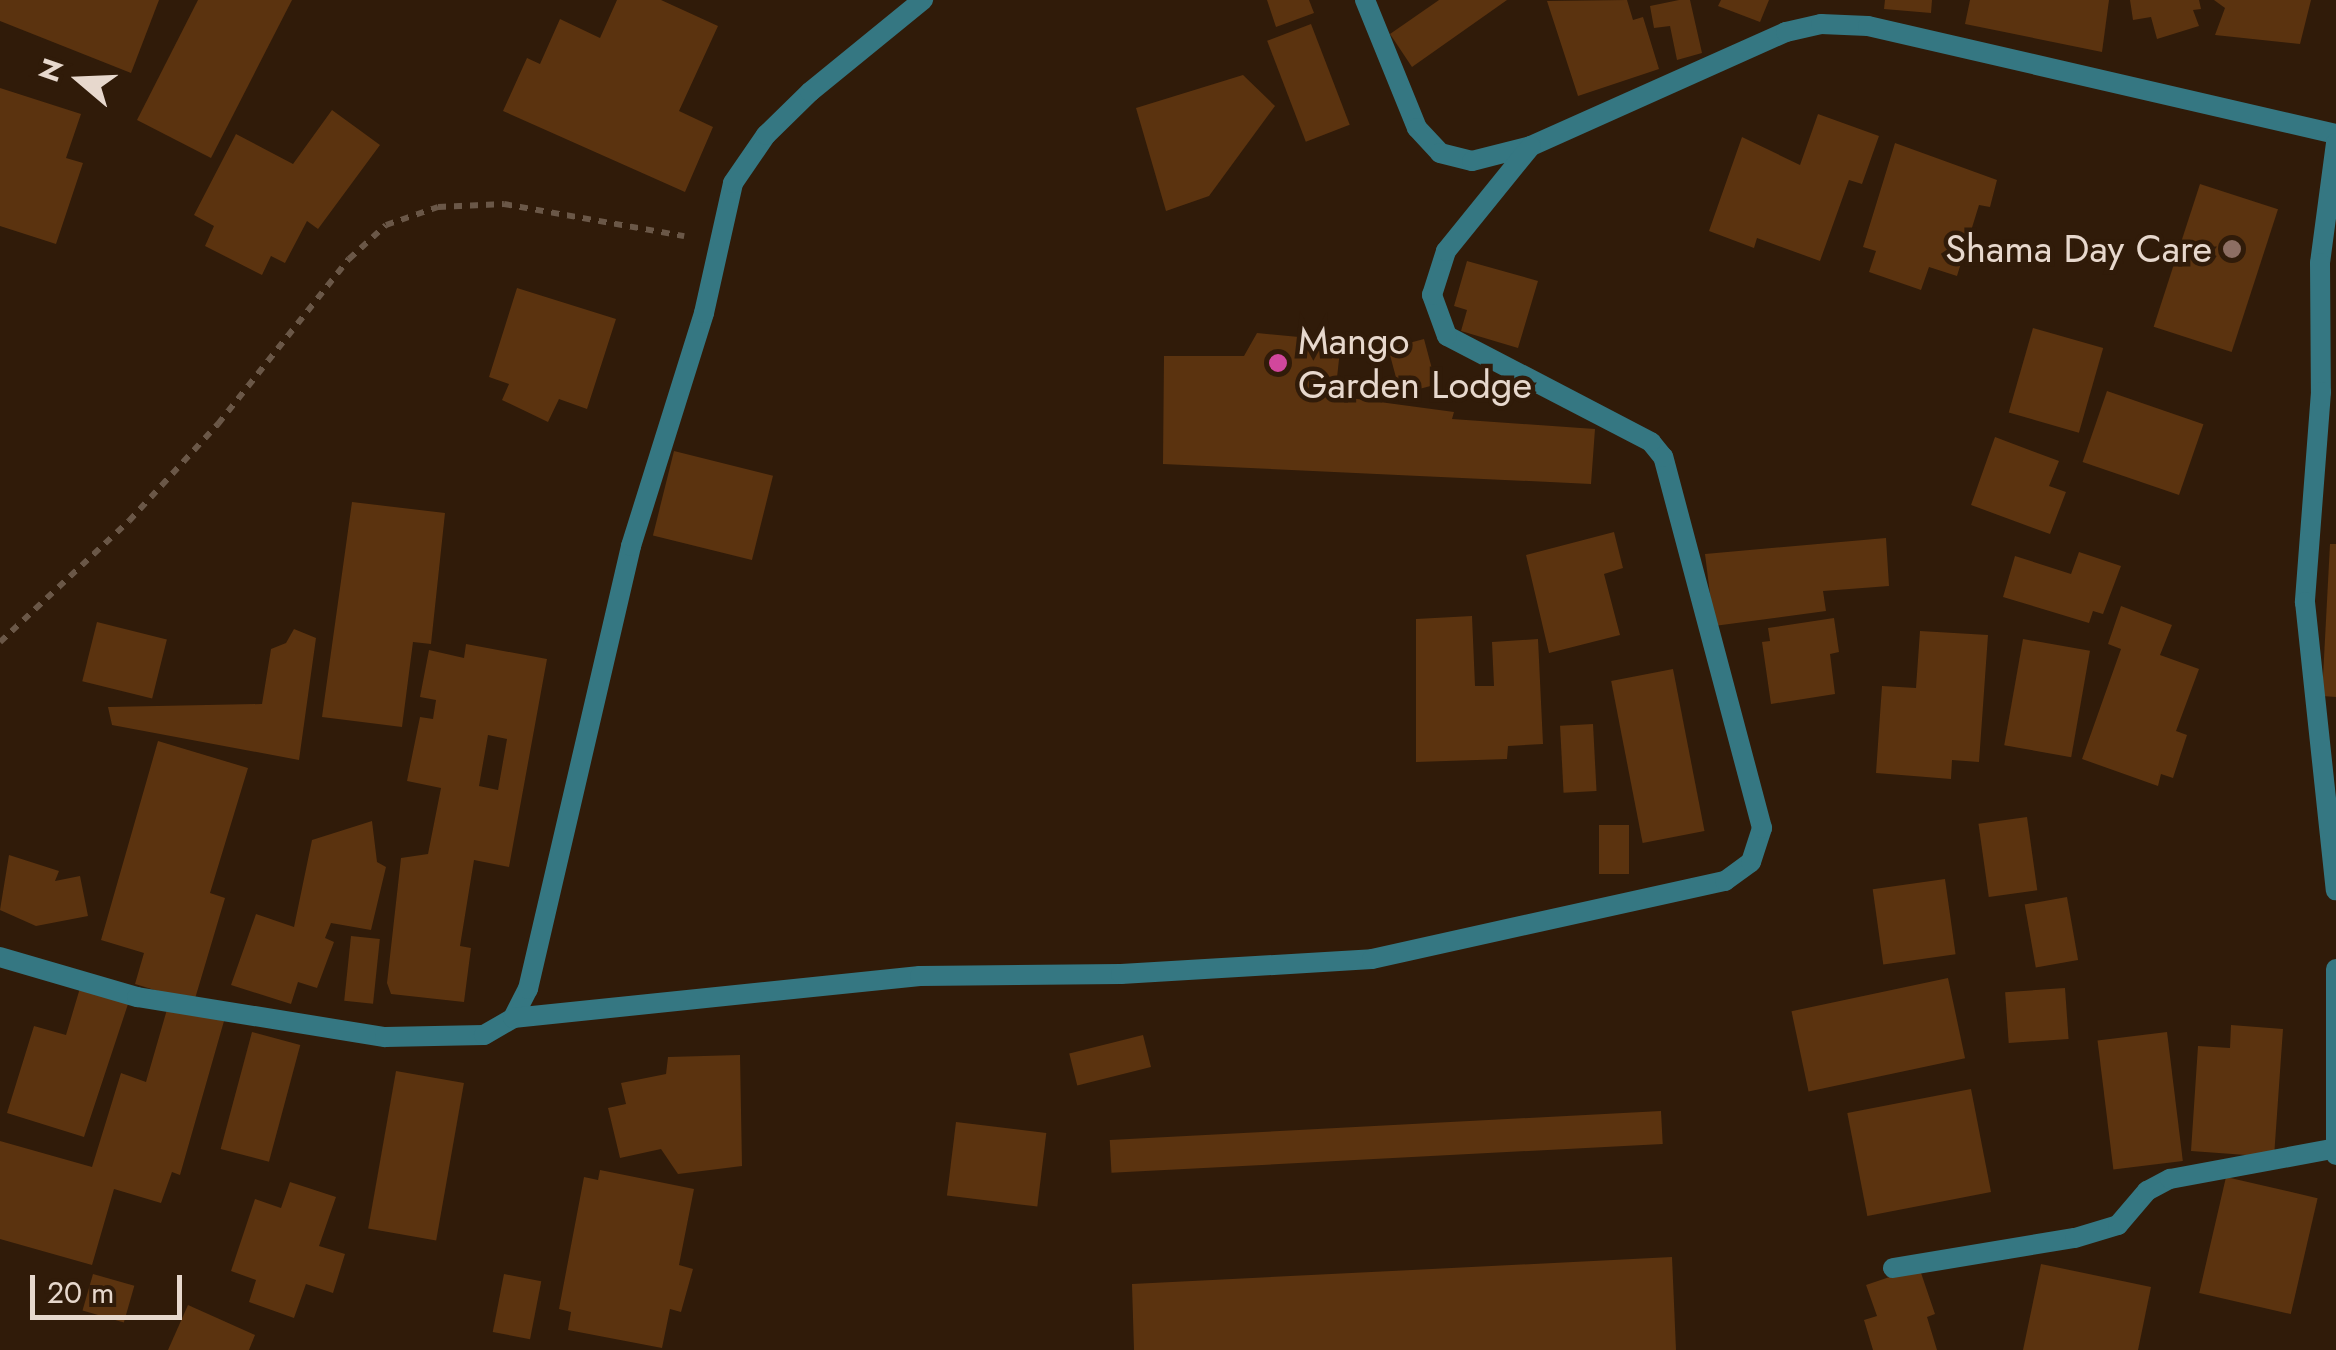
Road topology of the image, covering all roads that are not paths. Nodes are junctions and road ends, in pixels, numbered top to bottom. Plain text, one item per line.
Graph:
1 (923, 0) edge
2 (1364, 0) edge
3 (2336, 134) edge
4 (2336, 143) edge
5 (1531, 146) junction
6 (2336, 890) edge
7 (0, 957) edge
8 (2336, 969) edge
9 (512, 1018) junction
10 (2334, 1152) edge
11 (1893, 1268) dead end

1 - 9 street
2 - 5 street
3 - 5 street
4 - 6 street
5 - 9 street
7 - 9 street
8 - 10 street
10 - 11 street

